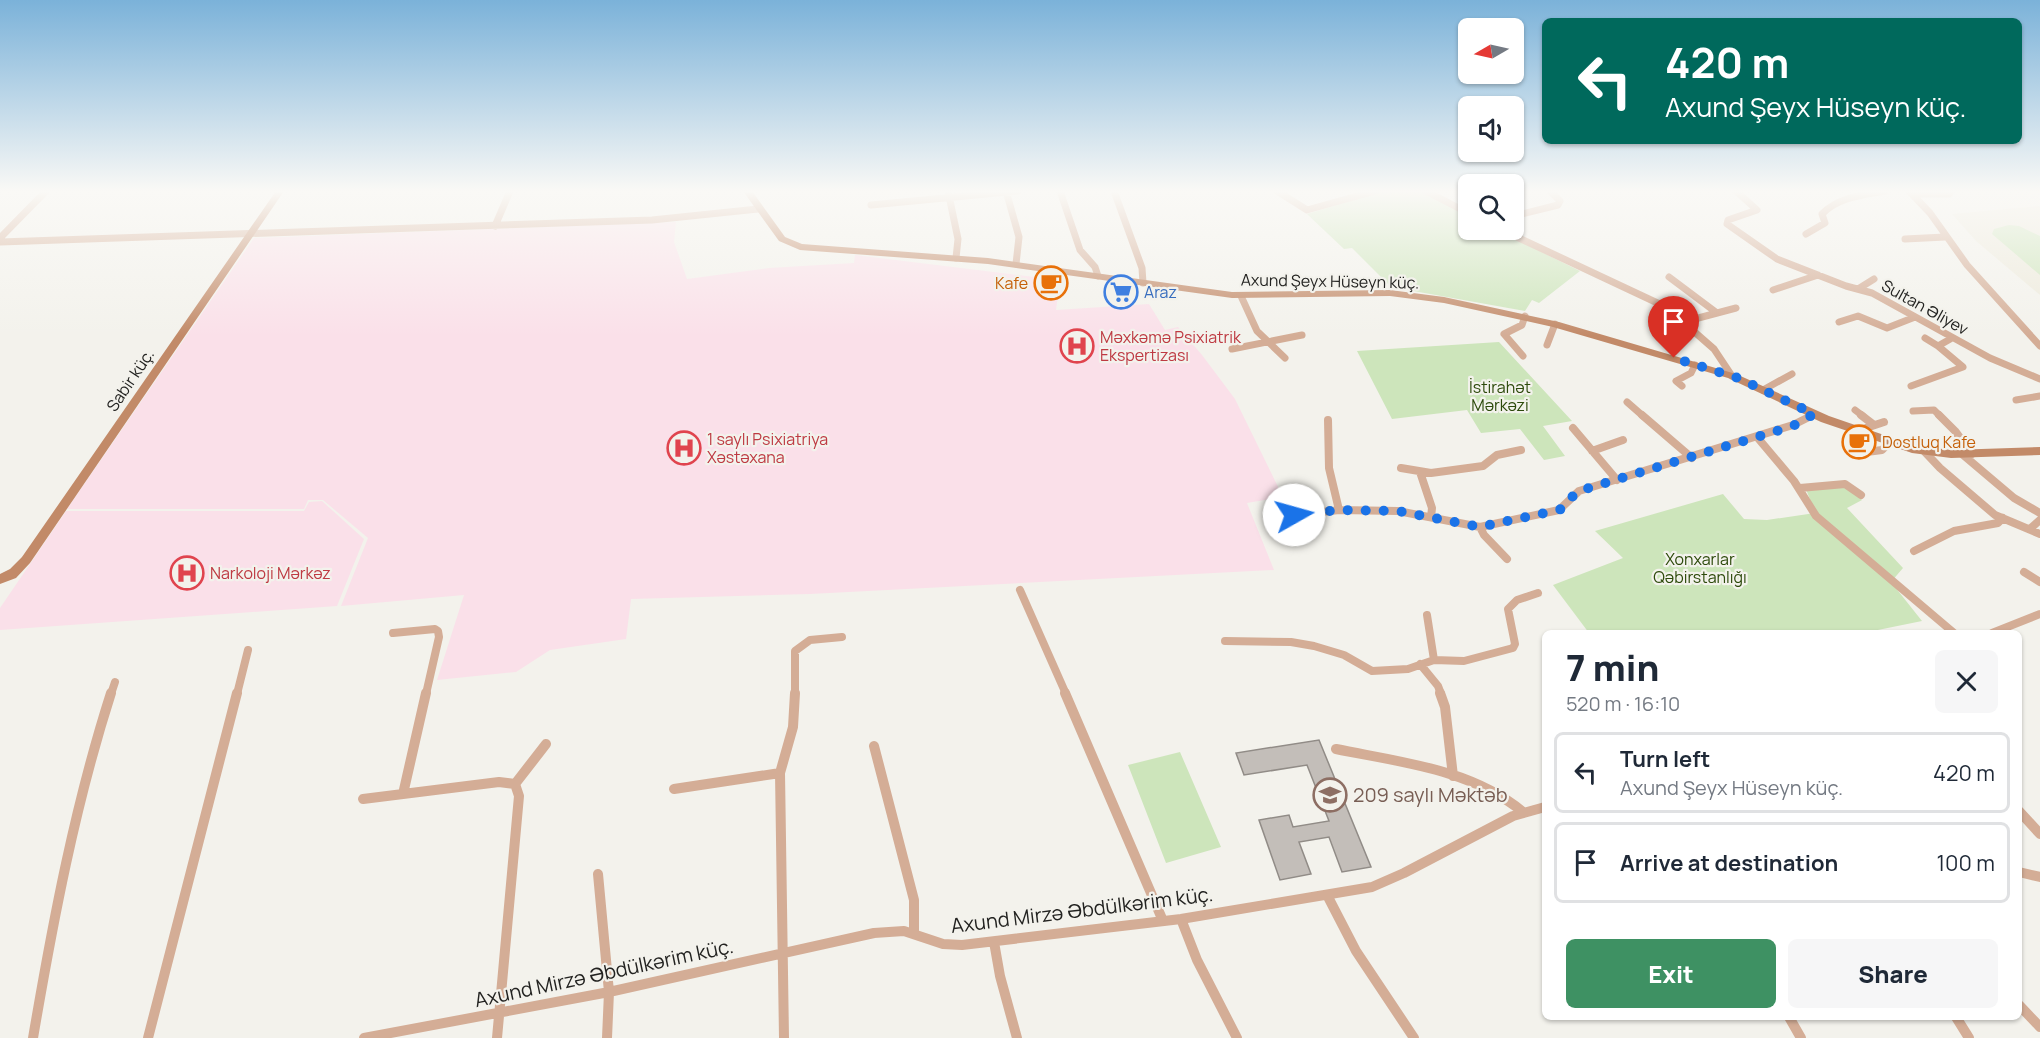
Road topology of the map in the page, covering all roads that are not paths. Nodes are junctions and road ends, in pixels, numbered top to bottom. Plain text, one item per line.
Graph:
1 (28, 239) edge
2 (246, 239) edge
3 (783, 239) edge
4 (958, 239) edge
5 (1019, 239) edge
6 (1076, 239) edge
7 (1132, 239) edge
8 (1747, 239) edge
9 (1947, 239) edge
10 (0, 240) edge
11 (1524, 240) edge
12 (956, 258) junction
13 (1016, 264) junction
14 (1818, 275) junction
15 (1098, 276) junction
16 (1669, 277) dead end
17 (1874, 279) dead end
18 (1143, 282) junction
19 (1858, 289) junction
20 (1773, 290) dead end
21 (1241, 296) junction
22 (1736, 308) dead end
23 (1718, 313) junction
24 (1525, 316) junction
25 (1915, 317) junction
26 (1687, 321) junction
27 (1839, 322) dead end
28 (1555, 324) junction
29 (1302, 335) dead end
30 (1924, 338) dead end
31 (1952, 338) junction
32 (1264, 341) junction
33 (1547, 345) dead end
34 (2040, 345) edge
35 (1938, 346) junction
36 (1232, 349) dead end
37 (1523, 356) dead end
38 (1285, 358) dead end
39 (1695, 365) junction
40 (1792, 374) dead end
41 (1732, 376) junction
42 (2040, 379) edge
43 (1682, 386) dead end
44 (1911, 386) dead end
45 (1763, 390) junction
46 (2040, 396) edge
47 (2016, 400) dead end
48 (1627, 402) dead end
49 (1855, 411) dead end
50 (1913, 411) dead end
51 (1814, 414) junction
52 (1328, 420) dead end
53 (1884, 422) dead end
54 (1874, 425) junction
55 (1573, 428) dead end
56 (1861, 432) junction
57 (1757, 436) junction
58 (1623, 440) dead end
59 (1890, 442) junction
60 (1521, 450) dead end
61 (1592, 451) junction
62 (1924, 451) junction
63 (2040, 452) edge
64 (1859, 453) dead end
65 (1967, 454) junction
66 (1692, 458) junction
67 (1401, 468) dead end
68 (1420, 472) junction
69 (1617, 480) junction
70 (1800, 488) junction
71 (1861, 495) dead end
72 (1339, 510) junction
73 (2040, 513) edge
74 (1294, 515) dead end
75 (1431, 517) junction
76 (2003, 518) junction
77 (2040, 520) edge
78 (1480, 527) junction
79 (2031, 528) junction
80 (2040, 534) edge
81 (1914, 551) dead end
82 (1507, 559) dead end
83 (2024, 572) dead end
84 (0, 579) edge
85 (2040, 582) edge
86 (1020, 590) dead end
87 (1538, 593) dead end
88 (2040, 614) edge
89 (1427, 615) dead end
90 (1950, 630) edge
91 (2000, 630) edge
92 (393, 633) dead end
93 (842, 637) dead end
94 (1225, 641) dead end
95 (248, 650) dead end
96 (1434, 660) junction
97 (1420, 664) junction
98 (115, 682) dead end
99 (546, 744) dead end
100 (874, 746) dead end
101 (1336, 749) dead end
102 (780, 773) junction
103 (1453, 776) junction
104 (515, 783) junction
105 (674, 789) dead end
106 (403, 794) junction
107 (363, 799) dead end
108 (1542, 808) edge
109 (1523, 812) junction
110 (2022, 815) edge
111 (2040, 834) edge
112 (2022, 873) edge
113 (598, 874) dead end
114 (2040, 877) edge
115 (1327, 895) junction
116 (1181, 919) junction
117 (1162, 921) junction
118 (914, 934) junction
119 (994, 942) junction
120 (782, 954) junction
121 (609, 992) junction
122 (2022, 1008) edge
123 (500, 1014) junction
124 (1791, 1020) edge
125 (1958, 1020) edge
126 (2040, 1027) edge
127 (33, 1038) edge
128 (148, 1038) edge
129 (364, 1038) edge
130 (497, 1038) edge
131 (606, 1038) edge
132 (784, 1038) edge
133 (1017, 1038) edge
134 (1237, 1038) edge
135 (1414, 1038) edge
136 (1801, 1038) edge
137 (1969, 1038) edge

1 - 10 street
2 - 84 main road, Sabir küç.
3 - 12 main road, Axund Şeyx Hüseyn küç.
4 - 12 street
5 - 13 street
6 - 15 street
7 - 18 street
8 - 14 street, Sultan Əliyev
9 - 34 street
11 - 26 street
12 - 13 main road, Axund Şeyx Hüseyn küç.
13 - 15 main road, Axund Şeyx Hüseyn küç.
14 - 19 street, Sultan Əliyev
14 - 20 street
15 - 18 main road, Axund Şeyx Hüseyn küç.
16 - 23 street
17 - 19 street
18 - 21 main road, Axund Şeyx Hüseyn küç.
19 - 25 street, Sultan Əliyev
21 - 24 main road, Axund Şeyx Hüseyn küç.
21 - 32 street
22 - 23 street
23 - 26 street
24 - 28 main road, Axund Şeyx Hüseyn küç.
24 - 37 street
25 - 27 street
25 - 31 street, Sultan Əliyev
26 - 41 street
28 - 33 street
28 - 39 main road, Axund Şeyx Hüseyn küç.
29 - 32 street
30 - 35 street
31 - 35 street
31 - 42 street, Sultan Əliyev
32 - 36 street
32 - 38 street
35 - 44 street
39 - 41 main road, Axund Şeyx Hüseyn küç.
39 - 43 street
40 - 45 street
41 - 45 main road, Axund Şeyx Hüseyn küç.
45 - 51 main road, Axund Şeyx Hüseyn küç.
46 - 47 street
48 - 66 street
49 - 54 street
50 - 65 street
51 - 56 main road, Axund Şeyx Hüseyn küç.
51 - 57 street
52 - 72 street
53 - 54 street
54 - 56 street
55 - 61 street
56 - 59 main road, Axund Şeyx Hüseyn küç.
57 - 66 street
57 - 70 street
58 - 61 street
59 - 62 main road, Axund Şeyx Hüseyn küç.
59 - 64 street
60 - 68 street
61 - 69 street
62 - 65 main road, Axund Şeyx Hüseyn küç.
62 - 76 street
63 - 65 main road, Axund Şeyx Hüseyn küç.
65 - 73 street
66 - 69 street
67 - 68 street
68 - 75 street
69 - 78 street
70 - 71 street
70 - 90 street
72 - 74 street
72 - 75 street
75 - 78 street
76 - 79 street
76 - 81 street
77 - 79 street
78 - 82 street
79 - 80 street
83 - 85 street
86 - 117 street
87 - 96 street
88 - 91 street
89 - 96 street
92 - 106 street
93 - 102 street
94 - 97 street
95 - 128 street
96 - 97 street
97 - 103 street
98 - 127 street
99 - 104 street
100 - 118 street
101 - 103 street
102 - 105 street
102 - 120 street
103 - 109 street
104 - 106 street
104 - 123 street
106 - 107 street
108 - 109 street, Axund Mirzə Əbdülkərim küç.
109 - 115 street, Axund Mirzə Əbdülkərim küç.
110 - 111 street
112 - 114 street
113 - 121 street
115 - 116 street, Axund Mirzə Əbdülkərim küç.
115 - 135 street
116 - 117 street, Axund Mirzə Əbdülkərim küç.
116 - 134 street
117 - 119 street, Axund Mirzə Əbdülkərim küç.
118 - 119 street, Axund Mirzə Əbdülkərim küç.
118 - 120 street, Axund Mirzə Əbdülkərim küç.
119 - 133 street
120 - 121 street, Axund Mirzə Əbdülkərim küç.
120 - 132 street
121 - 123 street, Axund Mirzə Əbdülkərim küç.
121 - 131 street
122 - 126 street
123 - 129 street, Axund Mirzə Əbdülkərim küç.
123 - 130 street
124 - 136 street
125 - 137 street

